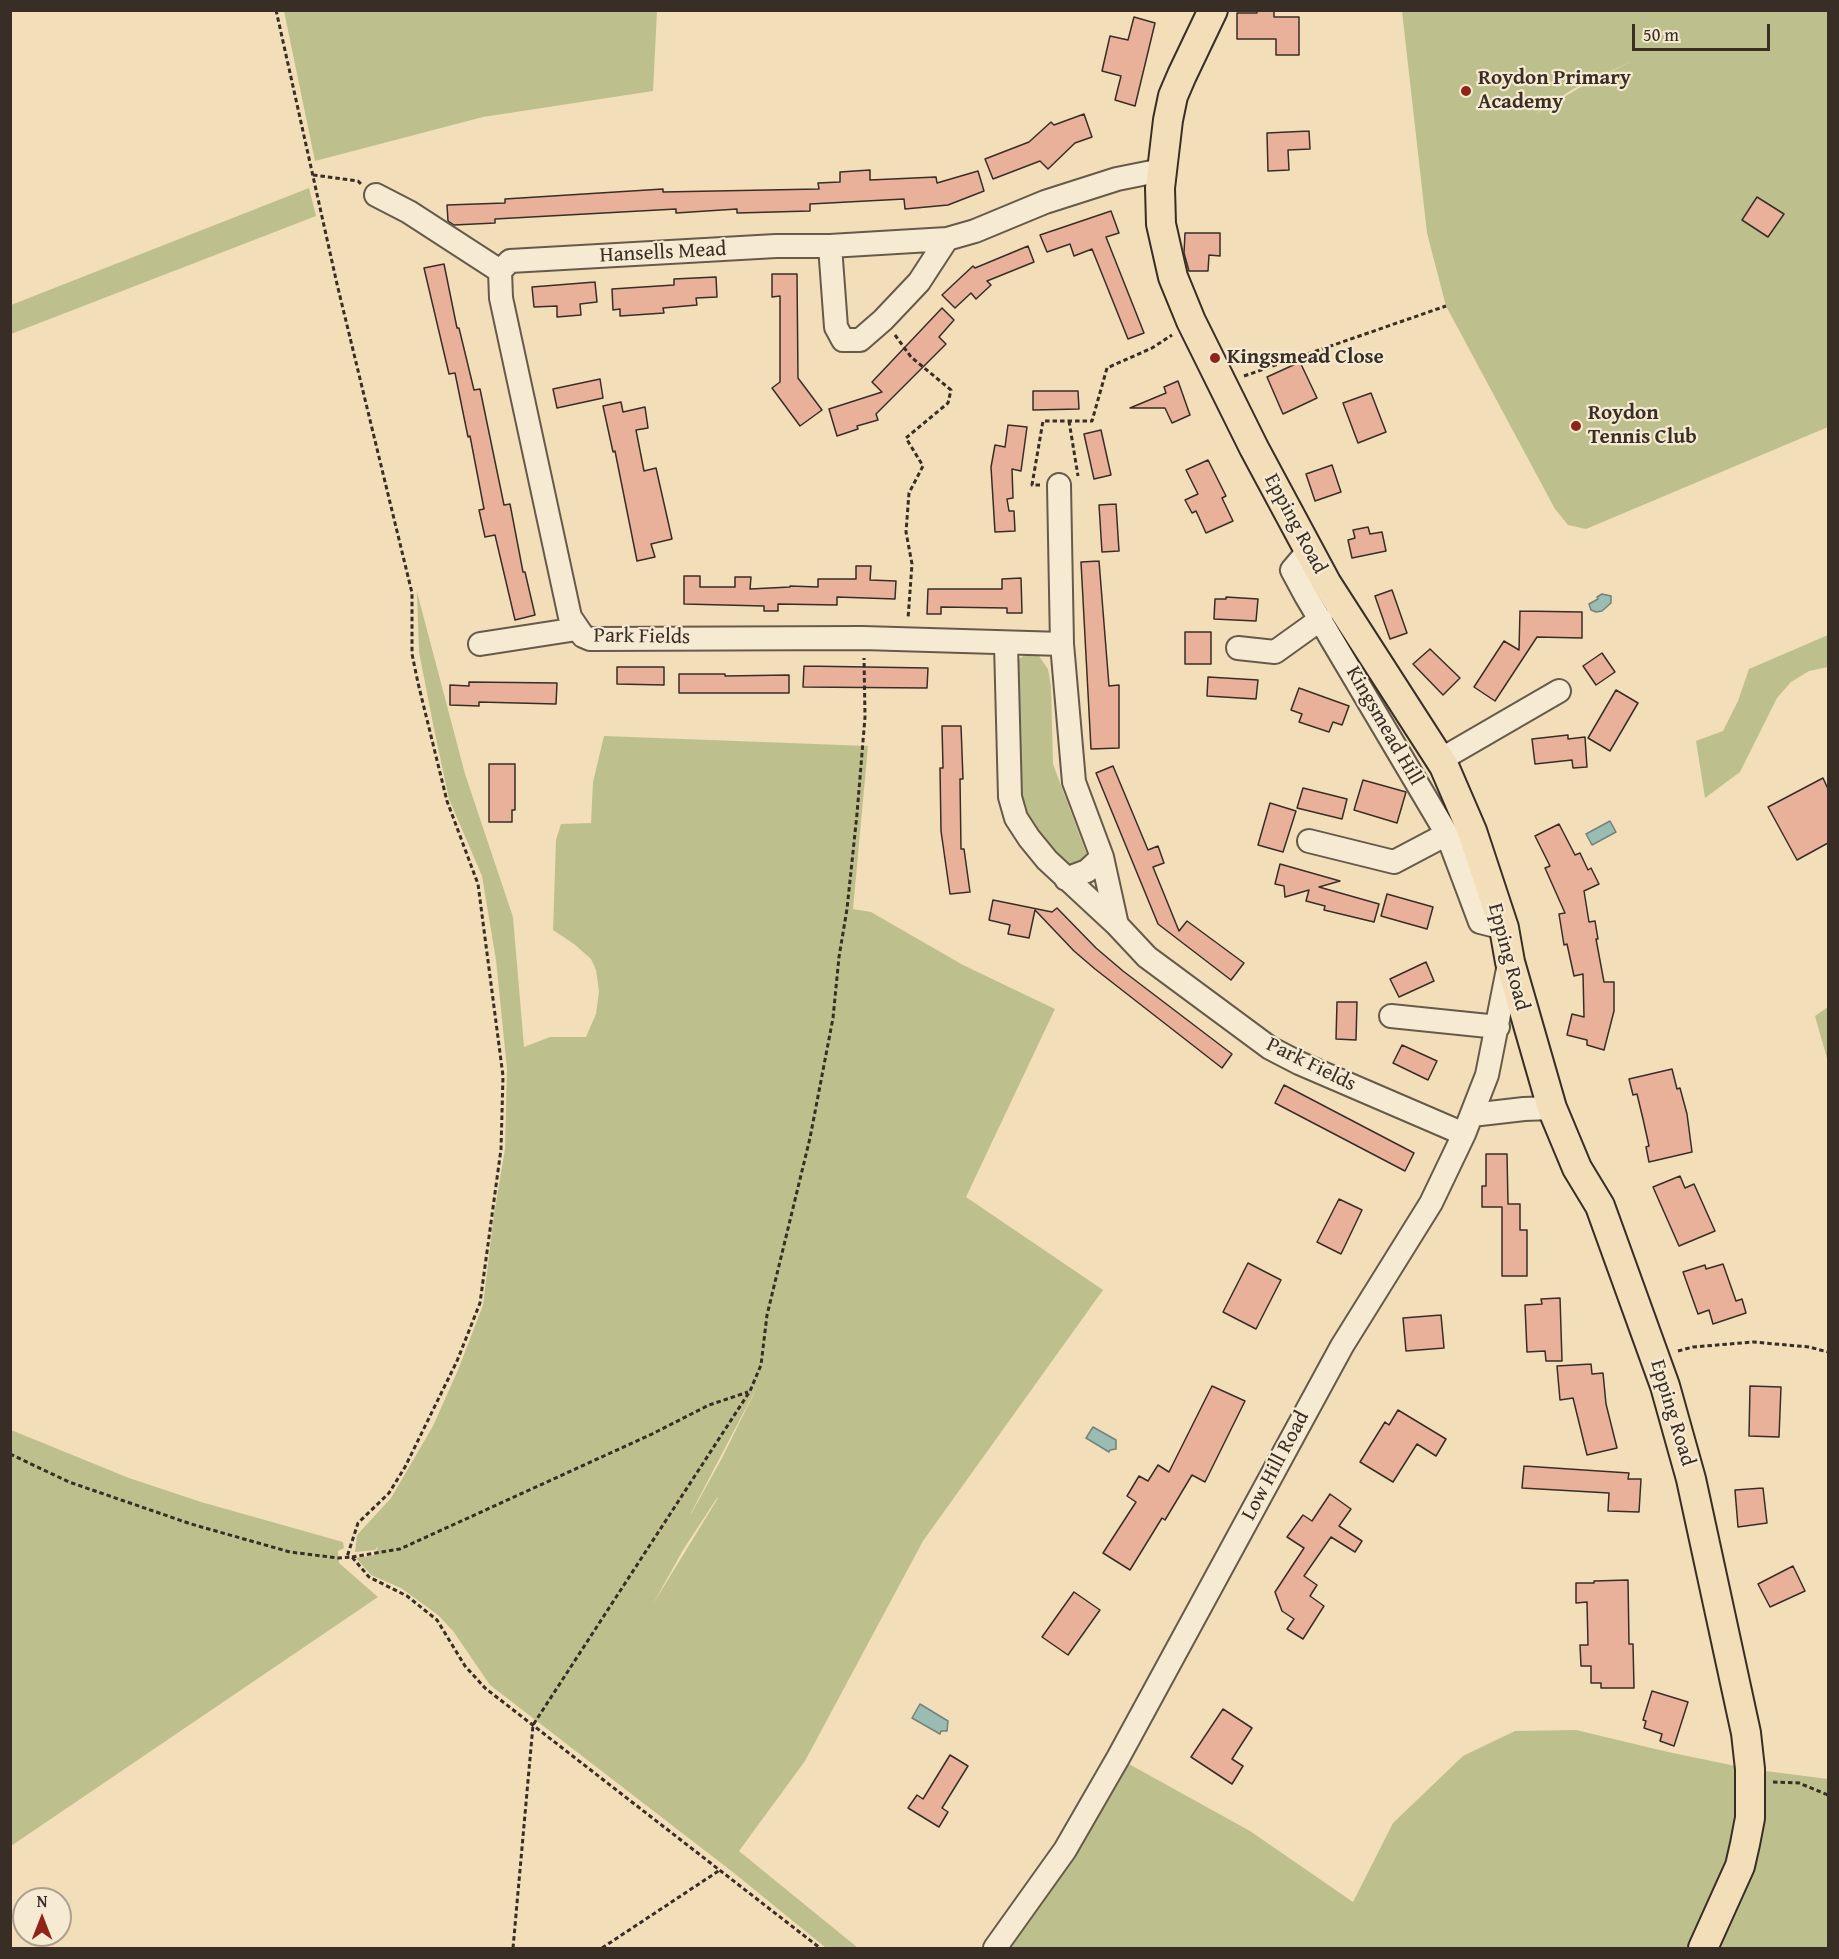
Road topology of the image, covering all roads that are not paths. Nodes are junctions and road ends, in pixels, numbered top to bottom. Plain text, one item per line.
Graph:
1 (1213, 10) edge
2 (1162, 170) junction
3 (376, 195) road end
4 (947, 239) junction
5 (830, 246) junction
6 (500, 272) junction
7 (1059, 485) road end
8 (1309, 550) junction
9 (1321, 619) junction
10 (576, 628) junction
11 (480, 644) dead end
12 (1006, 644) junction
13 (1062, 644) junction
14 (1238, 648) dead end
15 (1558, 691) dead end
16 (1440, 760) junction
17 (1447, 834) junction
18 (1309, 841) dead end
19 (1102, 857) junction
20 (1066, 879) junction
21 (1117, 925) junction
22 (1504, 928) junction
23 (1510, 962) junction
24 (1391, 1016) dead end
25 (1498, 1027) junction
26 (1552, 1108) junction
27 (1468, 1124) junction
28 (995, 1948) edge
29 (1703, 1948) edge

1 - 2 main road, Epping Road
2 - 4 street, Hansells Mead
2 - 8 main road, Epping Road
3 - 6 street
4 - 5 street, Hansells Mead
4 - 5 street
5 - 6 street, Hansells Mead
6 - 10 street, Park Fields
7 - 13 street
8 - 9 street, Kingsmead Hill
8 - 16 main road, Epping Road
9 - 14 street
9 - 17 street, Kingsmead Hill
10 - 11 street
10 - 12 street, Park Fields
12 - 13 street, Park Fields
12 - 20 street, Park Fields
13 - 19 street
15 - 16 street
16 - 22 main road, Epping Road
17 - 18 street
17 - 22 street, Kingsmead Hill
19 - 20 street
19 - 21 street
20 - 21 street, Park Fields
21 - 27 street, Park Fields
22 - 23 main road, Epping Road
23 - 25 street, Low Hill Road
23 - 26 main road, Epping Road
24 - 25 street
25 - 27 street, Low Hill Road
26 - 27 street
26 - 29 main road, Epping Road
27 - 28 street, Low Hill Road

